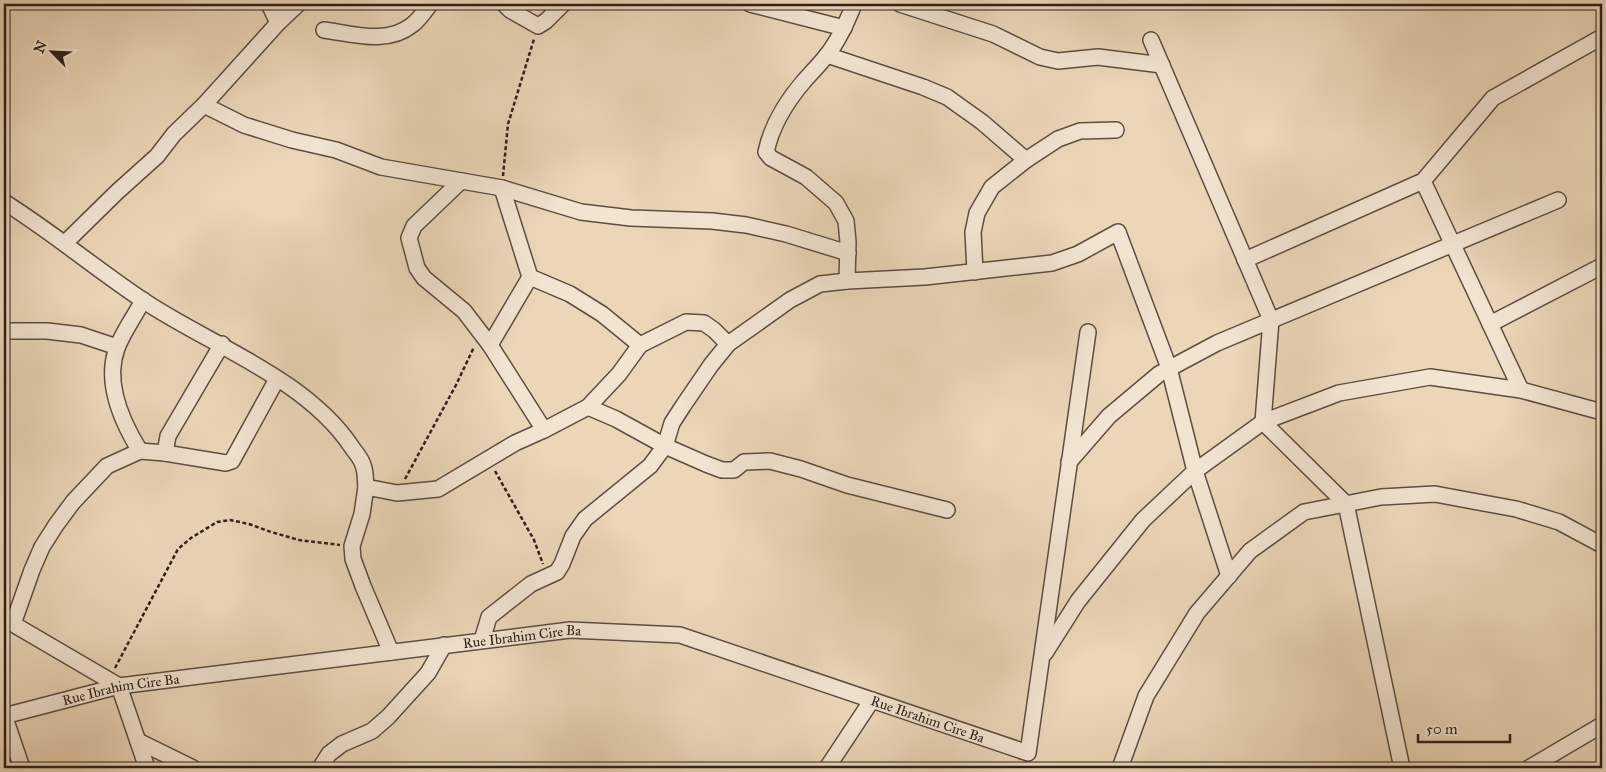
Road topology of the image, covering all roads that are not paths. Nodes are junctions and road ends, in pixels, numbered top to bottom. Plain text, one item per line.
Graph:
1 (269, 4) edge
2 (298, 4) edge
3 (430, 4) edge
4 (504, 4) edge
5 (563, 4) edge
6 (750, 4) edge
7 (854, 4) edge
8 (900, 4) edge
9 (278, 23) junction
10 (844, 28) junction
11 (324, 30) dead end
12 (1602, 37) edge
13 (1152, 40) dead end
14 (828, 55) junction
15 (1162, 65) junction
16 (204, 106) junction
17 (1116, 130) dead end
18 (1026, 160) junction
19 (461, 181) junction
20 (1422, 181) junction
21 (502, 188) junction
22 (1558, 200) dead end
23 (4, 202) edge
24 (65, 243) junction
25 (1452, 244) junction
26 (848, 254) junction
27 (1245, 260) junction
28 (1602, 266) edge
29 (975, 272) junction
30 (530, 277) junction
31 (848, 281) junction
32 (143, 300) junction
33 (1271, 320) junction
34 (1490, 324) junction
35 (4, 331) edge
36 (1088, 332) dead end
37 (222, 344) junction
38 (728, 344) junction
39 (640, 345) junction
40 (490, 346) junction
41 (117, 347) junction
42 (1169, 368) junction
43 (278, 379) junction
44 (1521, 390) junction
45 (588, 407) junction
46 (1602, 412) edge
47 (1263, 422) junction
48 (544, 430) junction
49 (665, 446) junction
50 (140, 451) junction
51 (164, 453) junction
52 (1069, 462) junction
53 (1195, 471) junction
54 (366, 488) junction
55 (1346, 504) junction
56 (947, 510) dead end
57 (1602, 545) edge
58 (1229, 576) junction
59 (8, 620) edge
60 (482, 640) junction
61 (444, 645) junction
62 (391, 652) junction
63 (1042, 659) junction
64 (114, 683) junction
65 (872, 700) junction
66 (4, 715) edge
67 (1602, 725) edge
68 (138, 741) junction
69 (22, 768) edge
70 (147, 768) edge
71 (193, 768) edge
72 (320, 768) edge
73 (827, 768) edge
74 (1120, 768) edge
75 (1402, 768) edge
76 (1528, 768) edge

1 - 9 street
2 - 9 street
3 - 11 street
4 - 5 street
6 - 10 street
7 - 10 street
8 - 15 street
9 - 16 street
10 - 14 street
12 - 20 street
13 - 15 street
14 - 18 street
14 - 26 street
15 - 27 street
16 - 19 street
16 - 24 street
17 - 18 street
18 - 29 street
19 - 21 street
19 - 40 street
20 - 25 street
20 - 27 street
21 - 26 street
21 - 30 street
22 - 25 street
23 - 24 street
24 - 32 street
25 - 33 street
25 - 34 street
26 - 31 street
27 - 33 street
28 - 34 street
29 - 31 street
29 - 42 street
30 - 39 street
30 - 40 street
31 - 38 street
32 - 37 street
32 - 41 street
33 - 42 street
33 - 47 street
34 - 44 street
35 - 41 street
36 - 52 street
37 - 43 street
37 - 51 street
38 - 39 street
38 - 49 street
39 - 45 street
40 - 48 street
41 - 50 street
42 - 52 street
42 - 53 street
43 - 51 street
43 - 54 street
44 - 46 street
44 - 47 street
45 - 48 street
45 - 49 street
47 - 53 street
47 - 55 street
48 - 54 street
49 - 56 street
49 - 60 street
50 - 51 street
50 - 59 street
52 - 63 street
53 - 58 street
53 - 63 street
54 - 62 street
55 - 57 street
55 - 58 street
55 - 75 street
58 - 74 street
59 - 64 street
60 - 61 street, Rue Ibrahim Cire Ba
60 - 65 street, Rue Ibrahim Cire Ba
61 - 62 street, Rue Ibrahim Cire Ba
61 - 72 street
62 - 64 street, Rue Ibrahim Cire Ba
63 - 65 street, Rue Ibrahim Cire Ba
64 - 66 street, Rue Ibrahim Cire Ba
64 - 68 street
65 - 73 street
66 - 69 street
67 - 76 street
68 - 70 street
68 - 71 street

